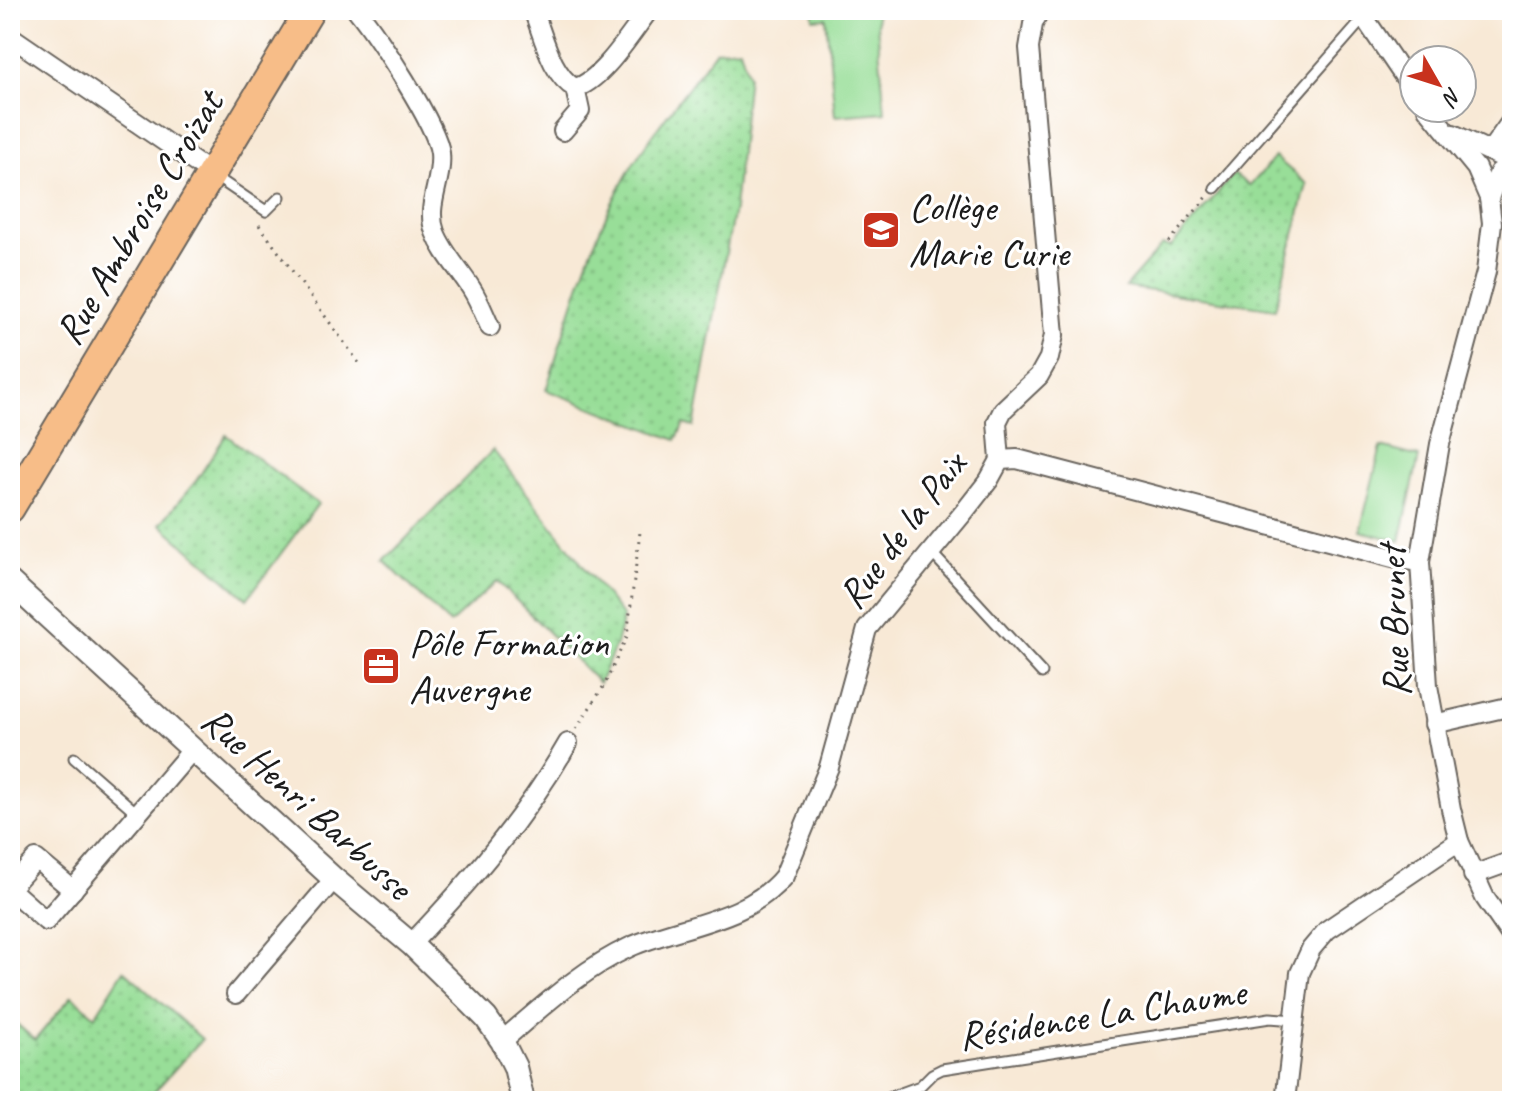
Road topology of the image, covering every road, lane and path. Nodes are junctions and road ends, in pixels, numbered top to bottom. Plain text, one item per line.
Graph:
1 (310, 10) edge
2 (357, 10) edge
3 (533, 10) edge
4 (649, 10) edge
5 (1040, 10) edge
6 (1362, 14) edge
7 (10, 36) edge
8 (1398, 67) edge
9 (575, 88) junction
10 (1512, 120) edge
11 (1441, 124) edge
12 (1446, 130) junction
13 (563, 131) dead end
14 (1490, 151) junction
15 (1512, 165) edge
16 (212, 174) junction
17 (1215, 188) joint
18 (280, 197) dead end
19 (1489, 198) junction
20 (259, 225) dead end
21 (1169, 242) dead end
22 (490, 327) dead end
23 (359, 363) dead end
24 (1000, 460) junction
25 (10, 508) edge
26 (640, 532) dead end
27 (931, 552) junction
28 (1420, 562) junction
29 (10, 582) edge
30 (1042, 673) dead end
31 (1512, 706) edge
32 (1434, 724) junction
33 (568, 743) joint
34 (193, 749) junction
35 (74, 758) dead end
36 (138, 814) junction
37 (1459, 841) junction
38 (1512, 861) edge
39 (1473, 875) junction
40 (334, 879) junction
41 (10, 888) edge
42 (73, 890) junction
43 (1512, 937) edge
44 (411, 944) junction
45 (236, 994) dead end
46 (1295, 1020) junction
47 (502, 1041) junction
48 (523, 1101) edge
49 (879, 1101) edge
50 (1285, 1101) edge

1 - 16 main road, Rue Ambroise Croizat
2 - 22 street
3 - 9 street
4 - 9 street
5 - 24 street
6 - 8 street
6 - 17 lane
7 - 16 street
9 - 13 street
10 - 14 street
11 - 12 street
12 - 14 street
12 - 19 street
14 - 15 street
15 - 19 street
16 - 18 lane
16 - 25 main road, Rue Ambroise Croizat
17 - 21 path
19 - 28 street, Rue Brunet
20 - 23 path
24 - 27 street, Rue de la Paix
24 - 28 street, Rue de la Paix
26 - 33 path
27 - 30 lane
27 - 47 street, Rue de la Paix
28 - 32 street, Rue Brunet
29 - 34 street, Rue Henri Barbusse
31 - 32 street
32 - 37 street, Rue Brunet
33 - 44 street
34 - 36 street
34 - 40 street, Rue Henri Barbusse
35 - 36 lane
36 - 42 street
37 - 39 street, Rue Brunet
37 - 46 street
38 - 39 street
39 - 43 street, Rue Brunet
40 - 44 street, Rue Henri Barbusse
40 - 45 street
41 - 42 street
41 - 42 street
44 - 47 street, Rue Henri Barbusse
46 - 49 lane, Résidence La Chaume
46 - 50 street
47 - 48 street, Rue Henri Barbusse

